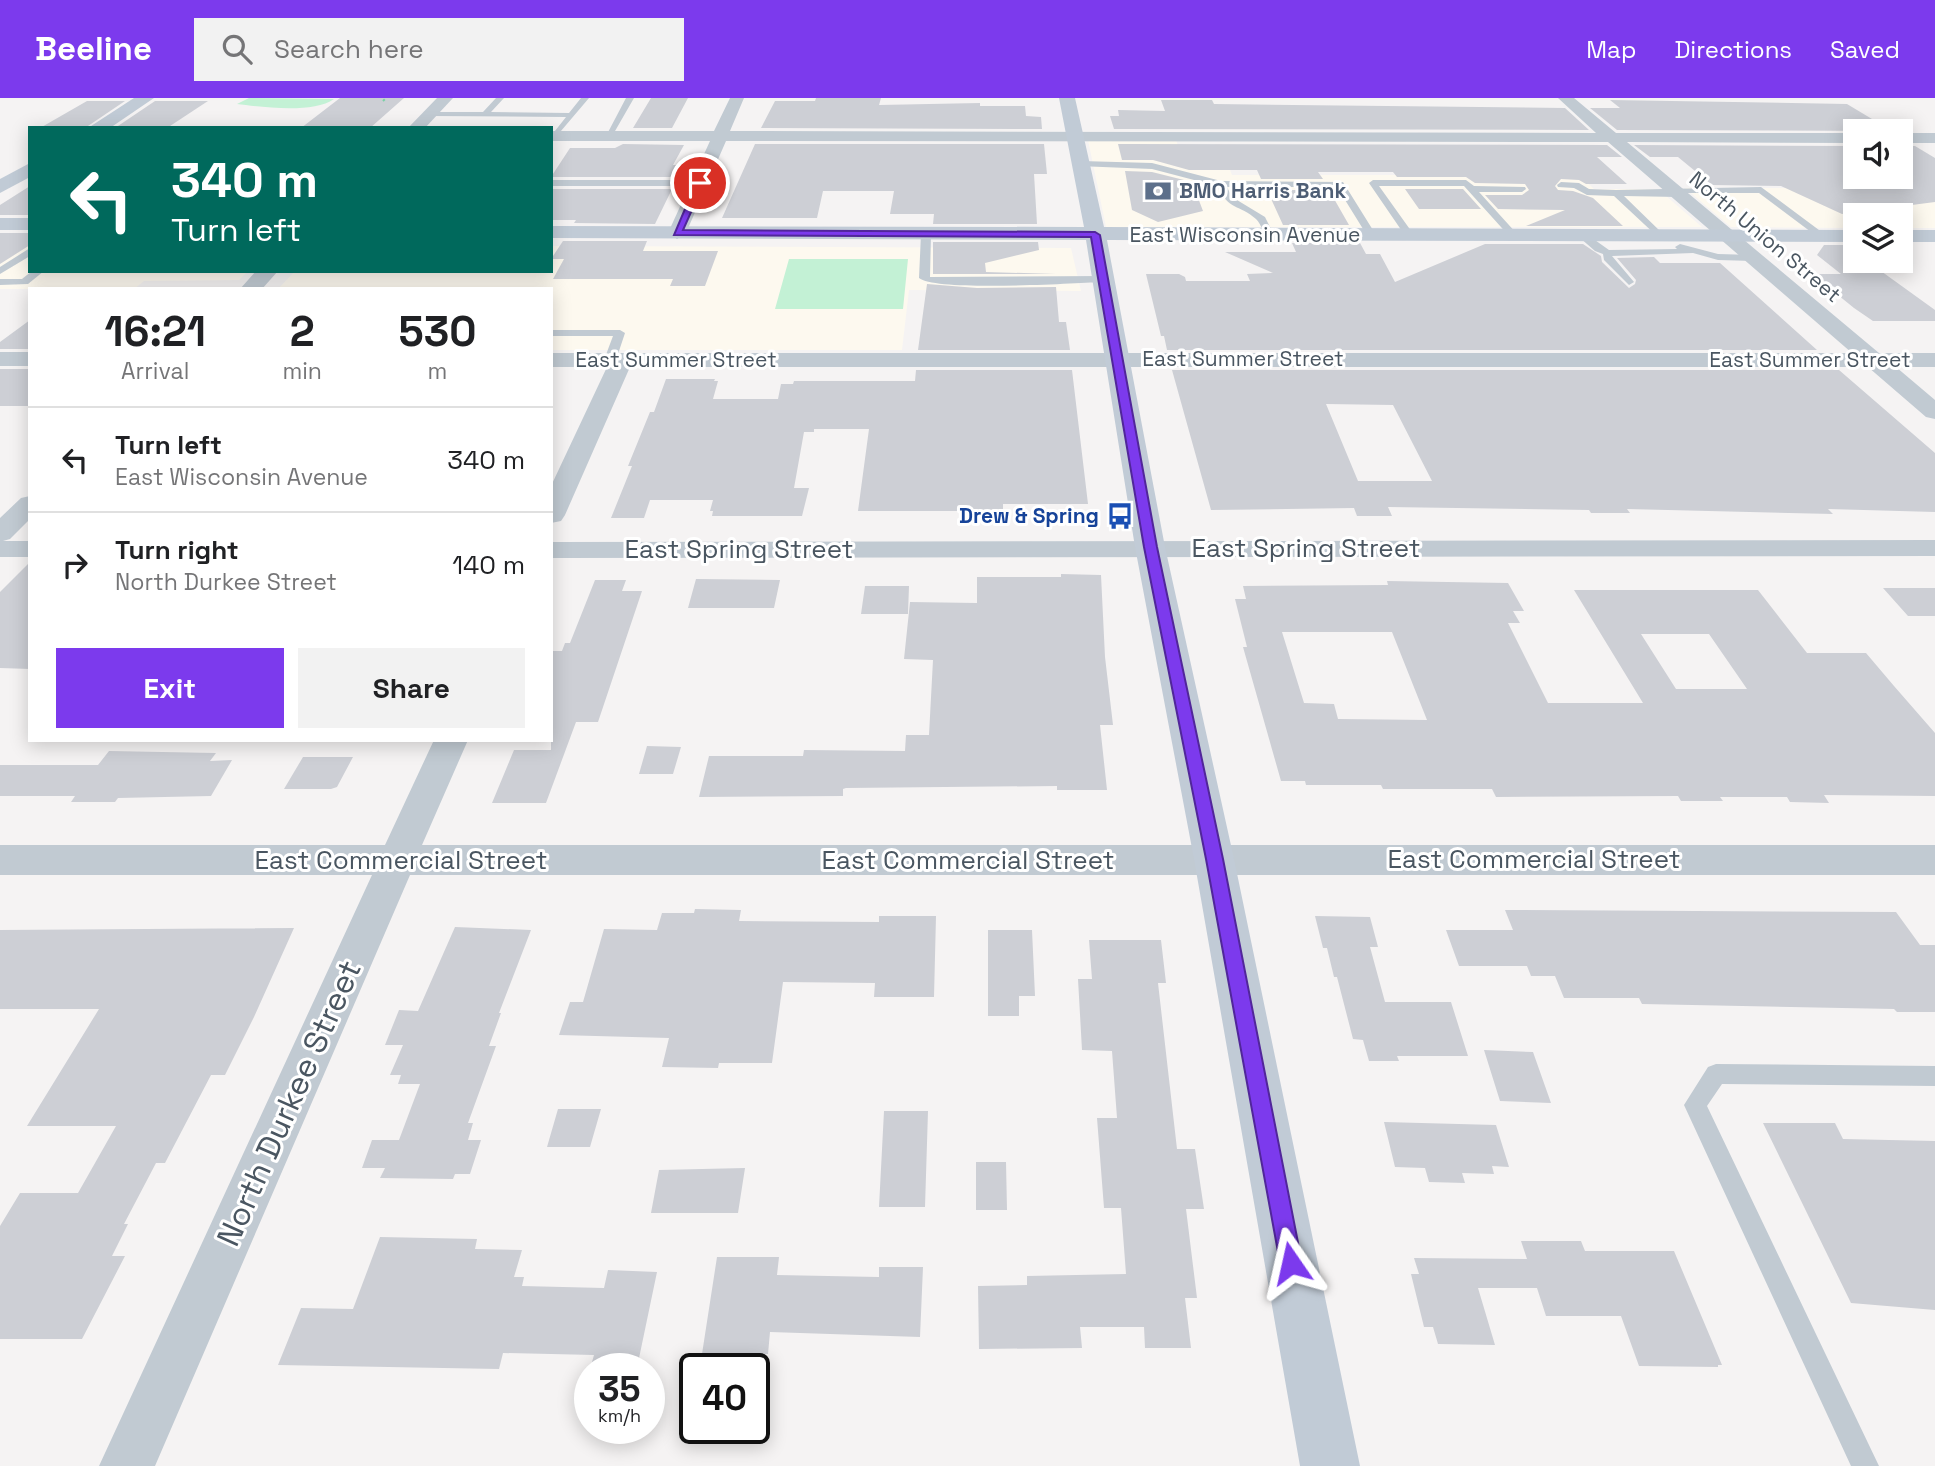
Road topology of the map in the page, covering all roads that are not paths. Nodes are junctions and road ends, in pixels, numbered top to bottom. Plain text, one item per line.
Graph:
1 (146, 98) edge
2 (446, 98) edge
3 (500, 98) edge
4 (585, 98) edge
5 (630, 98) edge
6 (737, 98) edge
7 (1067, 98) edge
8 (1565, 98) edge
9 (430, 114) junction
10 (484, 115) junction
11 (570, 115) junction
12 (100, 126) edge
13 (418, 126) edge
14 (720, 135) junction
15 (1075, 135) junction
16 (553, 136) edge
17 (608, 136) junction
18 (1610, 137) junction
19 (1843, 138) edge
20 (1913, 138) edge
21 (1935, 138) edge
22 (1081, 164) junction
23 (28, 170) edge
24 (553, 183) edge
25 (700, 183) junction
26 (1221, 184) junction
27 (1561, 185) dead end
28 (0, 187) edge
29 (1471, 189) junction
30 (1522, 189) dead end
31 (1676, 192) junction
32 (1616, 193) junction
33 (0, 224) edge
34 (28, 224) edge
35 (553, 233) edge
36 (677, 233) junction
37 (926, 234) junction
38 (1095, 235) junction
39 (1269, 235) junction
40 (1371, 235) junction
41 (1409, 235) junction
42 (1513, 235) junction
43 (1582, 235) junction
44 (1663, 235) junction
45 (1727, 235) junction
46 (1822, 236) junction
47 (1843, 236) edge
48 (1913, 236) edge
49 (1935, 236) edge
50 (0, 238) edge
51 (28, 238) edge
52 (28, 252) edge
53 (1689, 252) junction
54 (1608, 253) junction
55 (1753, 258) junction
56 (0, 271) edge
57 (36, 273) edge
58 (266, 273) edge
59 (1105, 279) junction
60 (0, 282) edge
61 (1629, 282) dead end
62 (252, 287) edge
63 (553, 333) edge
64 (0, 359) edge
65 (28, 359) edge
66 (1117, 359) junction
67 (553, 360) edge
68 (616, 360) junction
69 (1875, 360) junction
70 (1935, 360) edge
71 (1935, 412) edge
72 (28, 506) edge
73 (553, 510) edge
74 (0, 533) edge
75 (1150, 547) junction
76 (0, 548) edge
77 (1935, 548) edge
78 (28, 549) edge
79 (553, 550) edge
80 (451, 742) edge
81 (1214, 859) junction
82 (0, 860) edge
83 (397, 860) junction
84 (1935, 860) edge
85 (1935, 1076) edge
86 (127, 1466) edge
87 (1330, 1466) edge
88 (1865, 1466) edge

1 - 12 main road
2 - 9 street
3 - 10 lane
4 - 11 lane
5 - 17 lane
6 - 14 street
7 - 15 main road
8 - 18 street, North Union Street
9 - 10 lane
9 - 13 street
10 - 11 lane
11 - 16 lane
14 - 15 street
14 - 17 street
14 - 25 street
15 - 18 street
15 - 22 main road
16 - 17 street
18 - 19 street
18 - 31 street, North Union Street
20 - 21 street
22 - 26 lane
22 - 38 main road
23 - 28 main road
24 - 25 lane
25 - 36 street
26 - 39 lane
26 - 40 lane
27 - 32 lane
29 - 30 lane
29 - 41 lane
29 - 42 lane
31 - 32 lane
31 - 45 street, North Union Street
31 - 46 lane
32 - 44 lane
33 - 34 main road
35 - 36 main road, East Wisconsin Avenue
36 - 37 main road, East Wisconsin Avenue
37 - 38 main road, East Wisconsin Avenue
37 - 59 lane
38 - 39 main road, East Wisconsin Avenue
38 - 59 main road
39 - 40 main road, East Wisconsin Avenue
40 - 41 main road, East Wisconsin Avenue
41 - 42 main road, East Wisconsin Avenue
42 - 43 main road, East Wisconsin Avenue
43 - 44 main road, East Wisconsin Avenue
43 - 54 lane
44 - 45 main road, East Wisconsin Avenue
44 - 53 lane
45 - 46 main road, East Wisconsin Avenue
45 - 55 street, North Union Street
46 - 47 main road, East Wisconsin Avenue
48 - 49 main road
50 - 51 main road
52 - 56 lane
53 - 54 lane
53 - 55 lane
54 - 61 lane
55 - 69 street, North Union Street
57 - 60 lane
58 - 62 street
59 - 66 main road
63 - 68 lane
64 - 65 street
66 - 68 street, East Summer Street
66 - 69 street, East Summer Street
66 - 75 main road
67 - 68 street, East Summer Street
68 - 73 street
69 - 70 street, East Summer Street
69 - 71 street, North Union Street
72 - 74 street
75 - 77 street, East Spring Street
75 - 79 street, East Spring Street
75 - 81 main road
76 - 78 street
80 - 83 street, North Durkee Street
81 - 83 street, East Commercial Street
81 - 84 street, East Commercial Street
81 - 87 main road
82 - 83 street, East Commercial Street
83 - 86 street, North Durkee Street
85 - 88 lane

